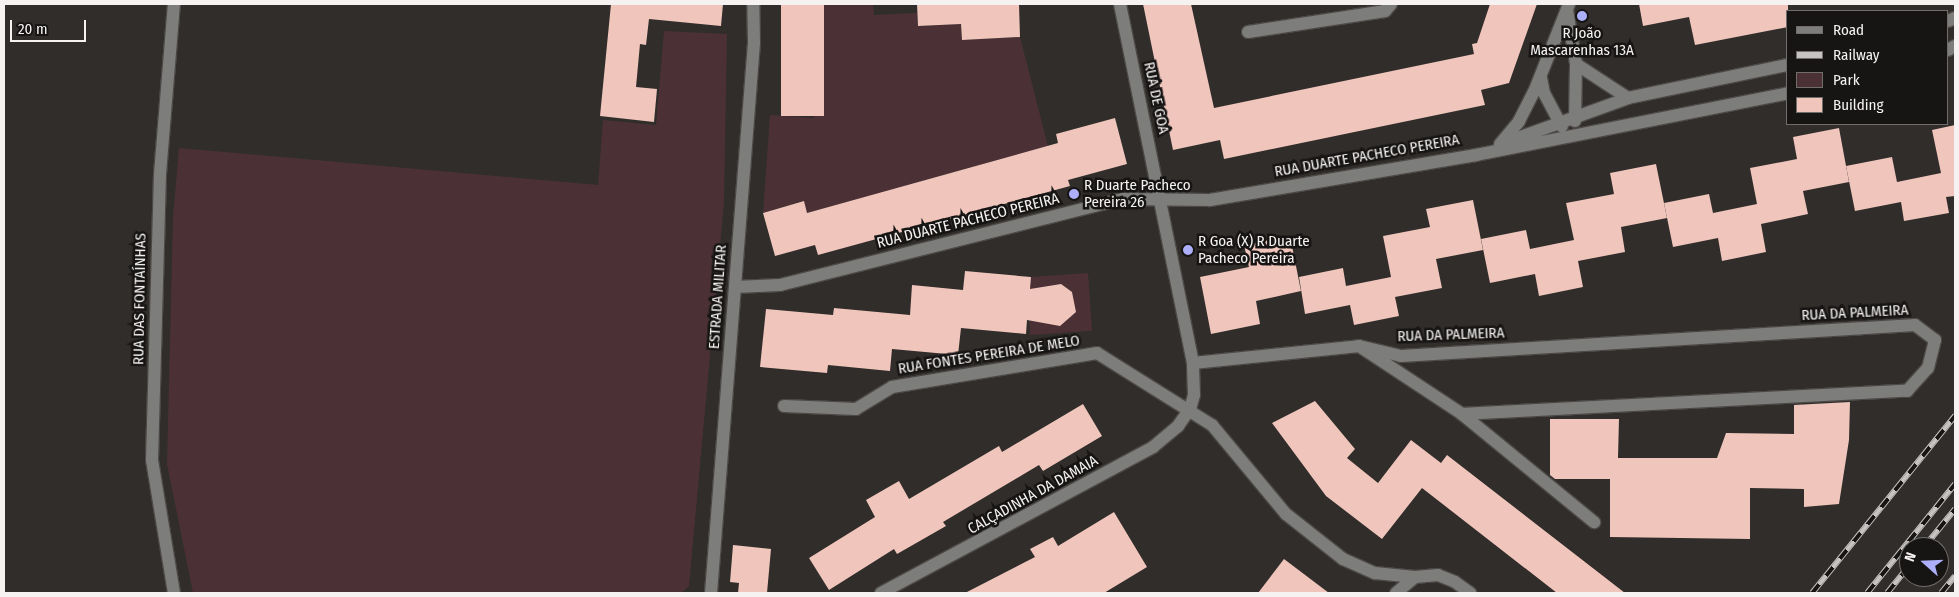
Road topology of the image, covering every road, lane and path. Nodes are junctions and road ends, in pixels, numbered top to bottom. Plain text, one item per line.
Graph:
1 (174, 4) edge
2 (753, 4) edge
3 (1116, 4) edge
4 (1120, 4) edge
5 (1391, 4) edge
6 (1568, 7) edge
7 (1122, 17) junction
8 (1248, 32) dead end
9 (1576, 64) junction
10 (1786, 65) edge
11 (1541, 78) junction
12 (1786, 93) edge
13 (1628, 98) junction
14 (1577, 114) junction
15 (1558, 121) junction
16 (1568, 135) junction
17 (1499, 144) junction
18 (1476, 154) junction
19 (1161, 200) junction
20 (735, 287) junction
21 (1359, 346) junction
22 (1193, 362) junction
23 (784, 406) dead end
24 (1190, 409) junction
25 (1462, 414) junction
26 (1594, 522) dead end
27 (928, 571) junction
28 (1415, 577) junction
29 (174, 593) edge
30 (711, 593) edge
31 (882, 593) edge
32 (905, 593) edge
33 (1396, 593) edge
34 (1470, 593) edge

1 - 29 street, RUA DAS FONTAÍNHAS
2 - 20 street, ESTRADA MILITAR
3 - 7 street
4 - 7 street, RUA DE GOA
5 - 8 street
6 - 9 street
6 - 11 street
7 - 19 street, RUA DE GOA
9 - 13 street
9 - 14 street
10 - 13 street, RUA DUARTE PACHECO PEREIRA
11 - 15 street
11 - 17 street
12 - 16 street, RUA DUARTE PACHECO PEREIRA
13 - 14 street, RUA DUARTE PACHECO PEREIRA
14 - 15 street, RUA DUARTE PACHECO PEREIRA
14 - 16 street
15 - 16 street
15 - 17 street, RUA DUARTE PACHECO PEREIRA
16 - 18 street, RUA DUARTE PACHECO PEREIRA
17 - 18 street, RUA DUARTE PACHECO PEREIRA
18 - 19 street, RUA DUARTE PACHECO PEREIRA
19 - 20 street, RUA DUARTE PACHECO PEREIRA
19 - 22 street
20 - 30 street, ESTRADA MILITAR
21 - 22 street, RUA DA PALMEIRA
21 - 25 street, RUA DA PALMEIRA
21 - 25 street, RUA DA PALMEIRA
22 - 24 street
23 - 24 street, RUA FONTES PEREIRA DE MELO
24 - 27 street, CALÇADINHA DA DAMAIA
24 - 28 street, RUA FONTES PEREIRA DE MELO
25 - 26 street, RUA DA PALMEIRA
27 - 31 street, CALÇADINHA DA DAMAIA
27 - 32 street
28 - 33 street
28 - 34 street, RUA FONTES PEREIRA DE MELO

